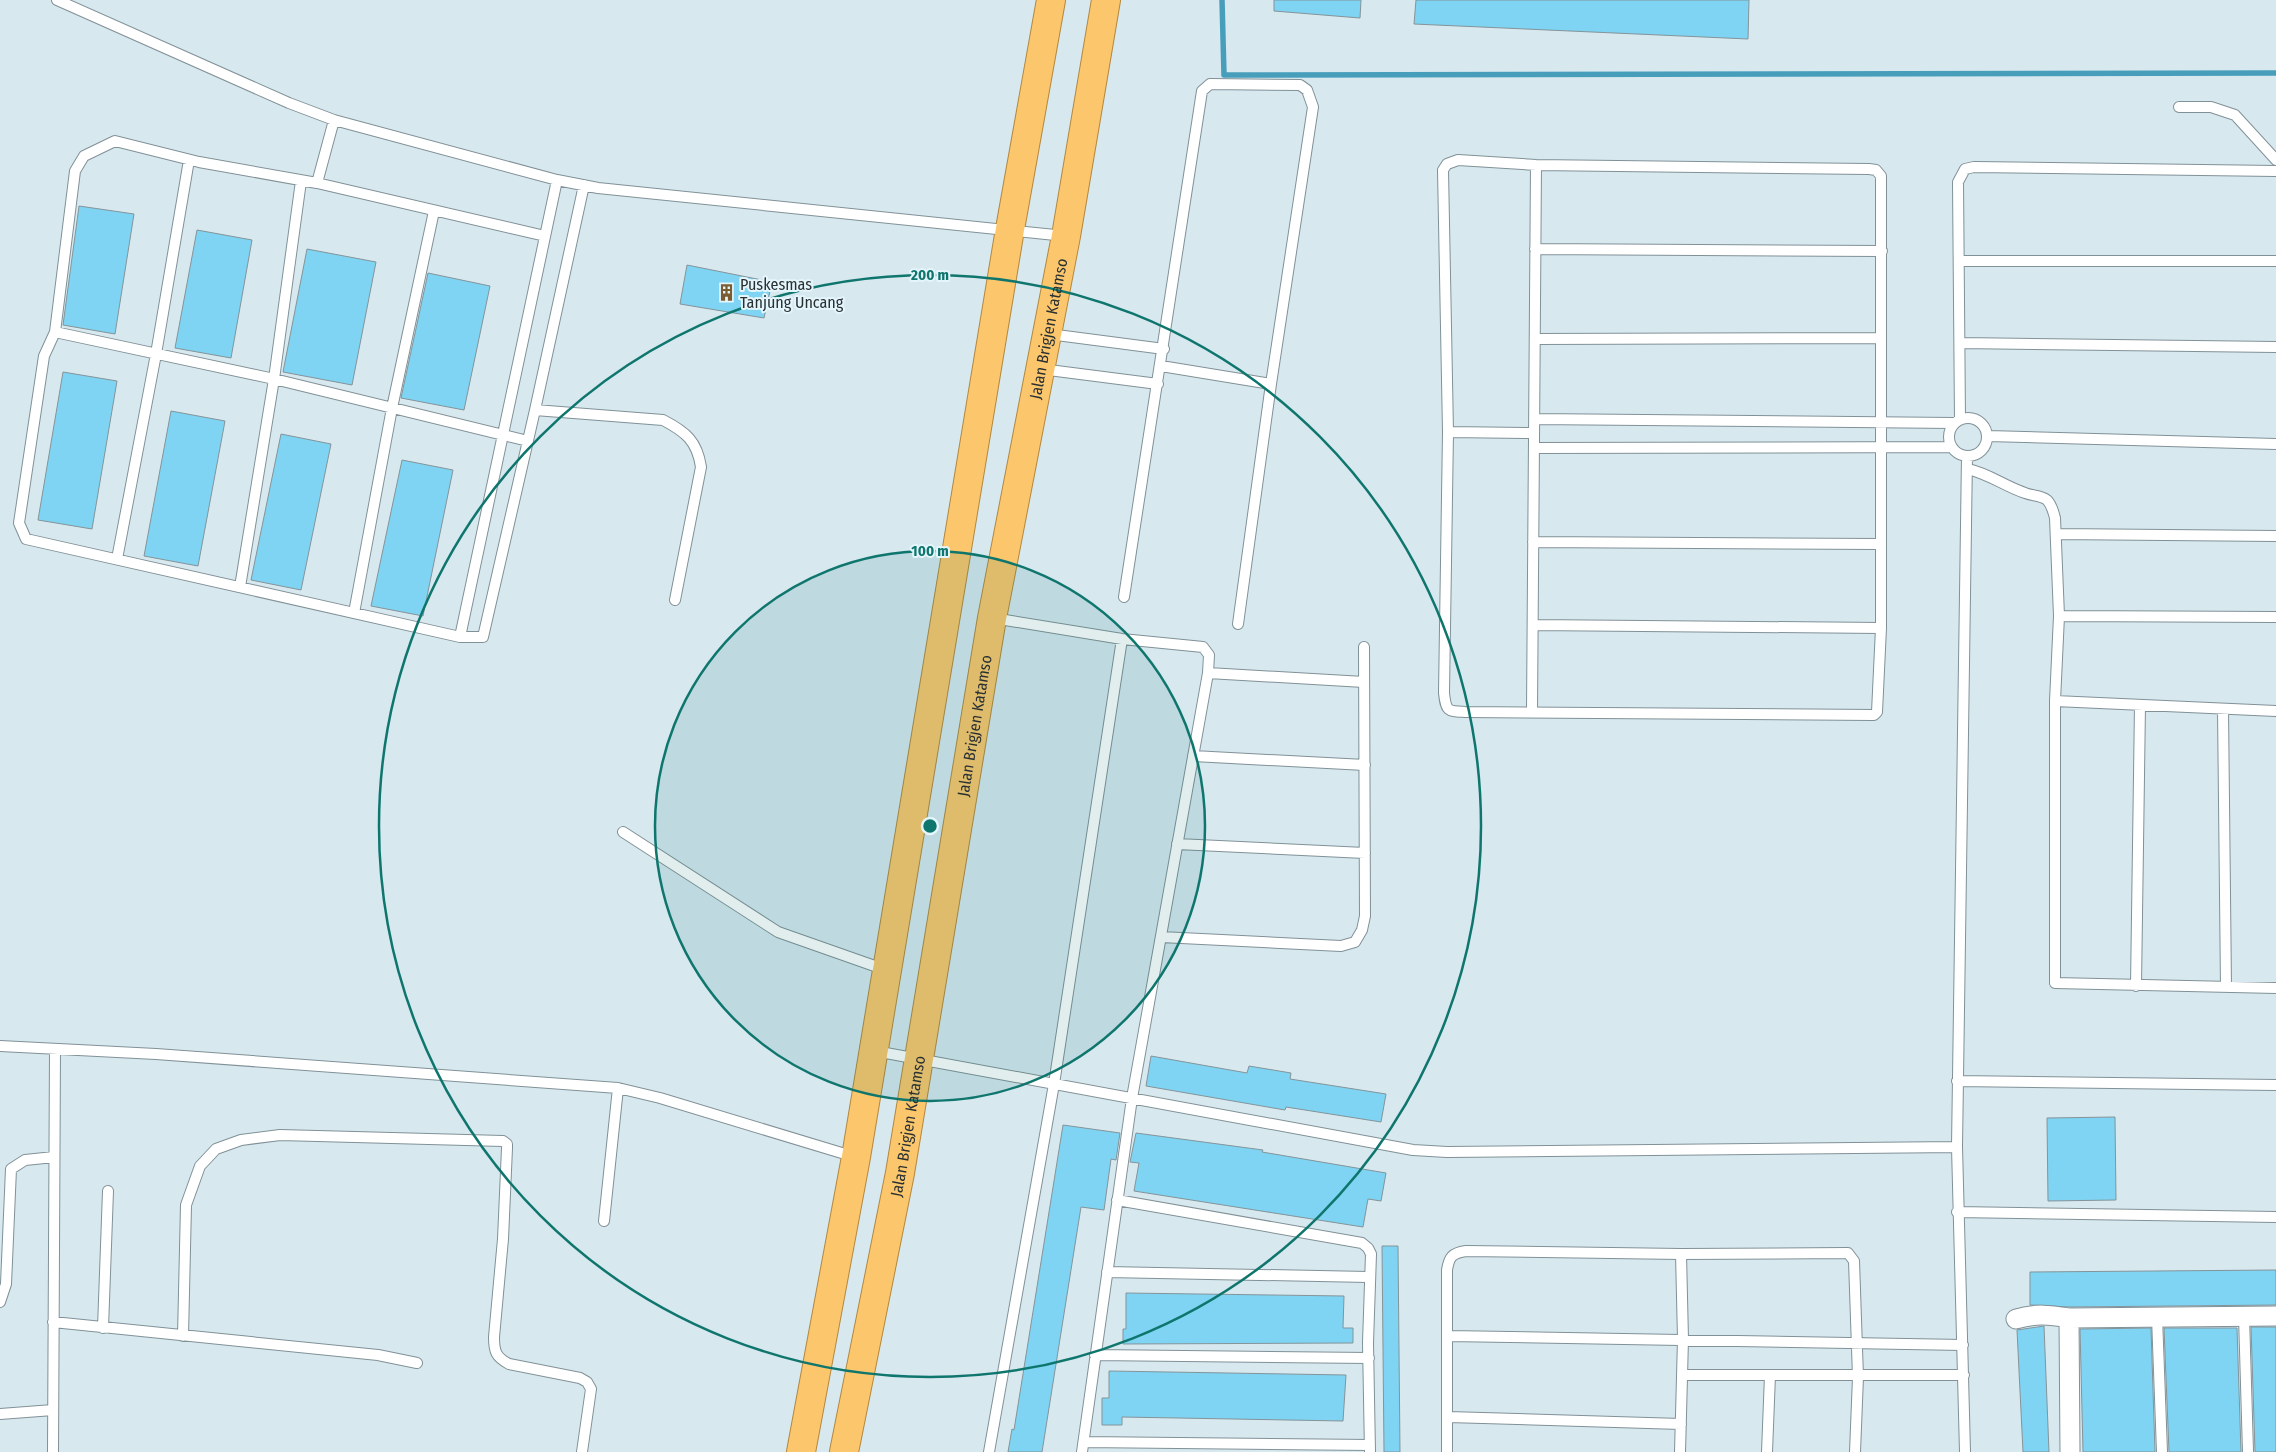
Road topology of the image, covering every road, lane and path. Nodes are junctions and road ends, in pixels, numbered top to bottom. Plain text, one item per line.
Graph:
1 (57, 0) edge
2 (1051, 0) edge
3 (1106, 0) edge
4 (2178, 107) dead end
5 (334, 120) junction
6 (189, 160) junction
7 (2276, 160) edge
8 (1536, 165) junction
9 (2276, 172) edge
10 (557, 180) junction
11 (300, 181) junction
12 (317, 184) junction
13 (584, 185) junction
14 (434, 211) junction
15 (1010, 230) junction
16 (545, 236) junction
17 (1066, 236) junction
18 (1535, 249) junction
19 (1882, 251) junction
20 (1960, 262) junction
21 (2276, 262) edge
22 (55, 332) junction
23 (1048, 334) junction
24 (1881, 338) junction
25 (1535, 339) junction
26 (1960, 343) junction
27 (2276, 346) edge
28 (1164, 349) junction
29 (156, 354) junction
30 (1161, 366) junction
31 (1041, 369) junction
32 (274, 379) junction
33 (1158, 384) junction
34 (1271, 384) junction
35 (392, 408) junction
36 (535, 410) junction
37 (1534, 419) junction
38 (1957, 421) junction
39 (1880, 423) junction
40 (1448, 432) junction
41 (1534, 433) junction
42 (503, 435) junction
43 (1988, 436) junction
44 (528, 442) junction
45 (2276, 444) edge
46 (1880, 447) junction
47 (1951, 447) junction
48 (1534, 448) junction
49 (1967, 456) junction
50 (1967, 469) junction
51 (2056, 534) junction
52 (2276, 536) edge
53 (1533, 542) junction
54 (1880, 544) junction
55 (116, 559) junction
56 (240, 587) junction
57 (1124, 597) dead end
58 (675, 600) dead end
59 (354, 613) junction
60 (2059, 616) junction
61 (992, 618) junction
62 (2276, 618) edge
63 (1238, 624) dead end
64 (1533, 626) junction
65 (1881, 628) junction
66 (460, 637) junction
67 (1122, 639) junction
68 (1364, 647) dead end
69 (1208, 673) junction
70 (1364, 682) junction
71 (2055, 701) junction
72 (2140, 705) junction
73 (2223, 709) junction
74 (2276, 711) edge
75 (1532, 712) junction
76 (1193, 756) junction
77 (1365, 765) junction
78 (623, 832) dead end
79 (1177, 844) junction
80 (1365, 853) junction
81 (1160, 937) junction
82 (887, 970) junction
83 (2136, 986) junction
84 (2226, 987) junction
85 (2276, 988) edge
86 (0, 1046) edge
87 (55, 1049) junction
88 (874, 1051) junction
89 (920, 1059) junction
90 (1957, 1081) junction
91 (1054, 1084) junction
92 (2276, 1085) edge
93 (618, 1088) junction
94 (1132, 1098) junction
95 (1957, 1147) junction
96 (54, 1157) junction
97 (856, 1157) junction
98 (108, 1191) dead end
99 (1117, 1200) junction
100 (1958, 1212) junction
101 (2276, 1217) edge
102 (604, 1221) dead end
103 (1681, 1254) junction
104 (1107, 1272) junction
105 (1368, 1277) junction
106 (0, 1302) edge
107 (2244, 1316) junction
108 (2276, 1316) edge
109 (2157, 1317) junction
110 (2069, 1318) junction
111 (2016, 1319) dead end
112 (53, 1322) junction
113 (103, 1328) junction
114 (183, 1336) junction
115 (1448, 1336) junction
116 (1683, 1339) junction
117 (1857, 1342) junction
118 (1963, 1345) junction
119 (1095, 1355) junction
120 (1369, 1358) junction
121 (417, 1363) dead end
122 (1682, 1375) junction
123 (1770, 1375) junction
124 (1964, 1375) junction
125 (1858, 1377) junction
126 (53, 1410) junction
127 (0, 1414) edge
128 (1448, 1417) junction
129 (1681, 1424) junction
130 (1083, 1447) edge
131 (1370, 1448) edge
132 (53, 1452) edge
133 (582, 1452) edge
134 (801, 1452) edge
135 (844, 1452) edge
136 (989, 1452) edge
137 (1447, 1452) edge
138 (1680, 1452) edge
139 (1768, 1452) edge
140 (1855, 1452) edge
141 (1965, 1452) edge
142 (2070, 1452) edge
143 (2162, 1452) edge
144 (2248, 1452) edge

1 - 5 lane
2 - 15 highway
3 - 17 highway, Jalan Brigjen Katamso
4 - 7 lane
5 - 10 lane
5 - 12 lane
6 - 11 lane
6 - 22 lane
6 - 29 lane
8 - 18 lane
8 - 19 lane
8 - 40 lane
9 - 20 lane
10 - 13 lane
10 - 16 lane
11 - 12 lane
11 - 32 lane
12 - 14 lane
13 - 15 lane
13 - 36 lane
14 - 16 lane
14 - 35 lane
15 - 17 lane
15 - 82 highway
16 - 42 lane
17 - 23 highway, Jalan Brigjen Katamso
18 - 19 lane
18 - 25 lane
19 - 24 lane
20 - 21 lane
20 - 26 lane
22 - 29 lane
22 - 55 lane
23 - 28 lane
23 - 31 highway, Jalan Brigjen Katamso
24 - 25 lane
24 - 39 lane
25 - 37 lane
26 - 27 lane
26 - 38 lane
28 - 30 lane
28 - 34 lane
29 - 32 lane
29 - 55 lane
30 - 33 lane
30 - 34 lane
31 - 33 lane
31 - 61 highway, Jalan Brigjen Katamso
32 - 35 lane
32 - 56 lane
33 - 57 lane
34 - 63 lane
35 - 42 lane
35 - 59 lane
36 - 44 lane
36 - 58 lane
37 - 39 lane
37 - 41 lane
38 - 39 lane
38 - 43 lane
38 - 47 lane
39 - 46 lane
40 - 41 lane
40 - 75 lane
41 - 48 lane
42 - 44 lane
42 - 66 lane
43 - 45 lane
43 - 49 lane
44 - 66 lane
46 - 47 lane
46 - 48 lane
46 - 54 lane
47 - 49 lane
48 - 53 lane
49 - 50 lane
50 - 51 lane
50 - 90 lane
51 - 52 lane
51 - 60 lane
53 - 54 lane
53 - 64 lane
54 - 65 lane
55 - 56 lane
56 - 59 lane
59 - 66 lane
60 - 62 lane
60 - 71 lane
61 - 67 lane
61 - 89 highway, Jalan Brigjen Katamso
64 - 65 lane
64 - 75 lane
65 - 75 lane
67 - 69 lane
67 - 91 lane
68 - 70 lane
69 - 70 lane
69 - 76 lane
70 - 77 lane
71 - 72 lane
71 - 83 lane
72 - 73 lane
72 - 83 lane
73 - 74 lane
73 - 84 lane
76 - 77 lane
76 - 79 lane
77 - 80 lane
78 - 82 lane
79 - 80 lane
79 - 81 lane
80 - 81 lane
81 - 94 lane
82 - 88 highway
83 - 84 lane
84 - 85 lane
86 - 87 lane
87 - 93 lane
87 - 96 lane
88 - 89 lane
88 - 97 highway
89 - 91 lane
89 - 135 highway, Jalan Brigjen Katamso
90 - 92 lane
90 - 95 lane
91 - 94 lane
91 - 136 lane
93 - 97 lane
93 - 102 lane
94 - 95 lane
94 - 99 lane
95 - 100 lane
96 - 106 lane
96 - 112 lane
97 - 134 highway
98 - 113 lane
99 - 104 lane
99 - 105 lane
100 - 101 lane
100 - 118 lane
103 - 115 lane
103 - 116 lane
103 - 117 lane
104 - 105 lane
104 - 119 lane
105 - 120 lane
107 - 108 street
107 - 109 street
107 - 144 lane
109 - 110 street
109 - 143 lane
110 - 111 street
110 - 142 street
112 - 113 lane
112 - 126 lane
113 - 114 lane
114 - 121 lane
114 - 133 lane
115 - 116 lane
115 - 128 lane
116 - 117 lane
116 - 122 lane
117 - 118 lane
117 - 125 lane
118 - 124 lane
119 - 120 lane
119 - 130 lane
120 - 131 lane
122 - 123 lane
122 - 129 lane
123 - 125 lane
123 - 139 lane
124 - 125 lane
124 - 141 lane
125 - 140 lane
126 - 127 lane
126 - 132 lane
128 - 129 lane
128 - 137 lane
129 - 138 lane
130 - 131 lane

